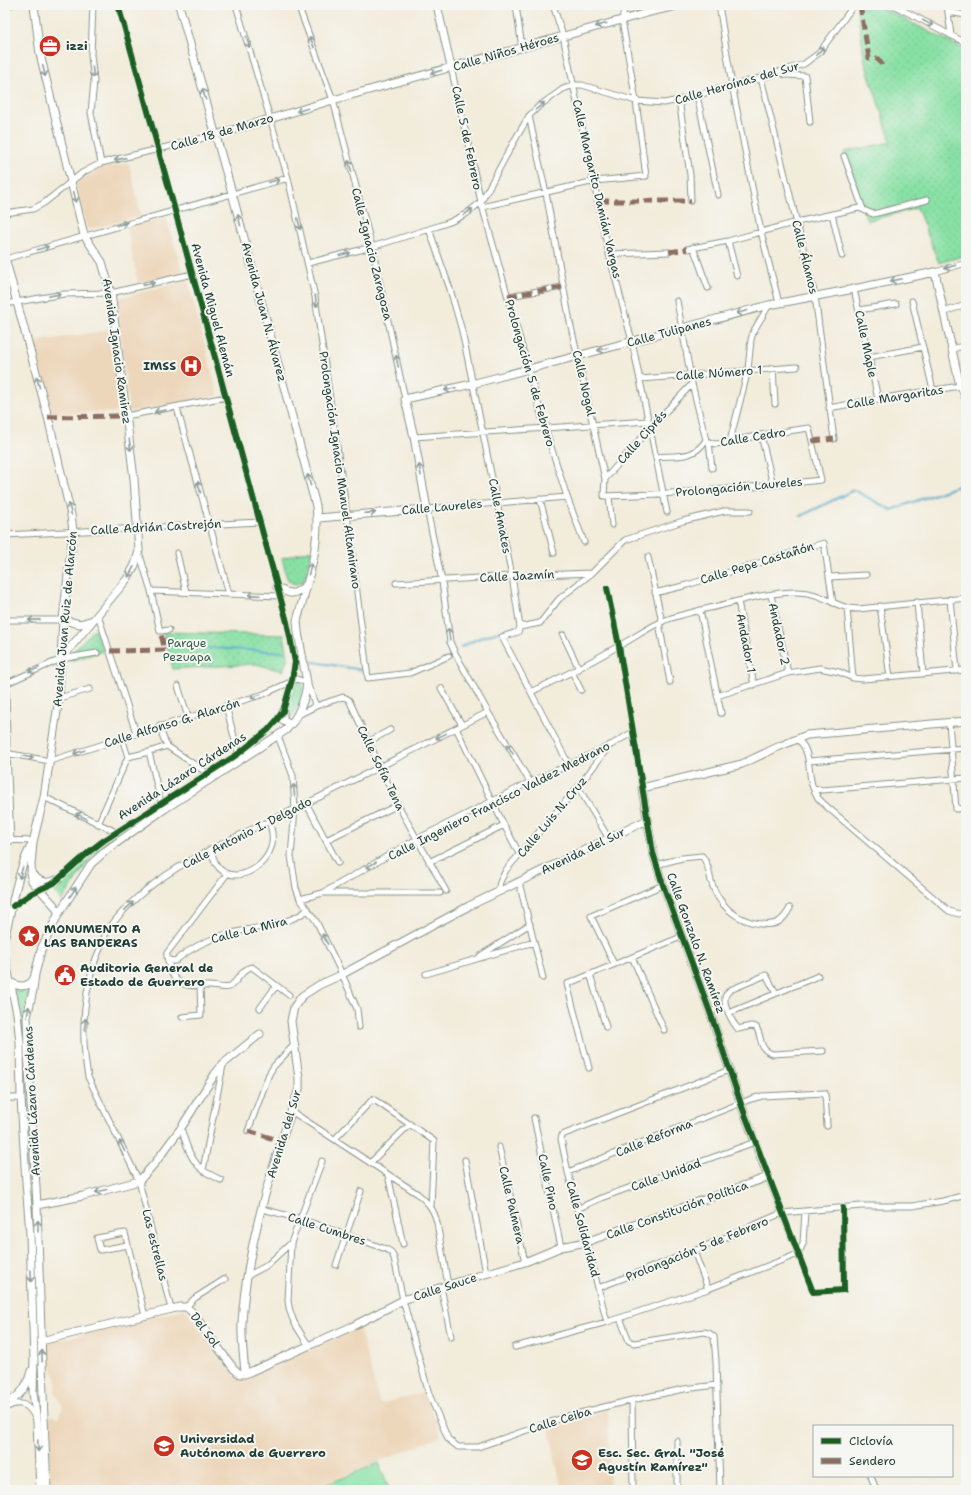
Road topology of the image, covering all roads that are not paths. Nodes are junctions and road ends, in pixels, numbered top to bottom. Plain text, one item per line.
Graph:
1 (10, 5) edge
2 (34, 5) edge
3 (94, 5) edge
4 (118, 5) edge
5 (179, 5) edge
6 (236, 5) edge
7 (298, 5) edge
8 (437, 5) edge
9 (516, 5) edge
10 (553, 5) edge
11 (625, 5) edge
12 (680, 5) edge
13 (719, 5) edge
14 (854, 5) edge
15 (893, 5) edge
16 (947, 5) edge
17 (5, 6) edge
18 (948, 12) junction
19 (966, 15) edge
20 (622, 20) junction
21 (951, 35) junction
22 (563, 36) junction
23 (966, 42) edge
24 (522, 48) junction
25 (451, 67) junction
26 (779, 72) junction
27 (761, 78) junction
28 (574, 85) junction
29 (732, 86) junction
30 (697, 95) junction
31 (333, 100) junction
32 (679, 100) junction
33 (636, 101) junction
34 (529, 116) junction
35 (271, 119) junction
36 (810, 122) dead end
37 (216, 135) junction
38 (158, 150) junction
39 (844, 156) dead end
40 (101, 163) junction
41 (288, 178) junction
42 (595, 181) junction
43 (72, 182) junction
44 (546, 192) junction
45 (232, 193) junction
46 (718, 194) dead end
47 (691, 200) dead end
48 (927, 200) dead end
49 (481, 202) junction
50 (482, 207) junction
51 (174, 209) junction
52 (863, 209) junction
53 (5, 212) edge
54 (832, 214) junction
55 (797, 222) junction
56 (429, 229) junction
57 (761, 232) junction
58 (84, 235) junction
59 (728, 241) junction
60 (372, 247) junction
61 (694, 247) junction
62 (687, 249) dead end
63 (669, 252) dead end
64 (609, 254) junction
65 (842, 256) dead end
66 (5, 258) edge
67 (308, 263) junction
68 (966, 263) edge
69 (934, 272) junction
70 (192, 274) junction
71 (737, 276) dead end
72 (563, 287) junction
73 (708, 288) dead end
74 (854, 289) junction
75 (111, 293) junction
76 (508, 296) junction
77 (815, 296) junction
78 (677, 301) dead end
79 (912, 301) dead end
80 (16, 302) junction
81 (780, 303) junction
82 (5, 304) edge
83 (896, 304) dead end
84 (769, 305) junction
85 (966, 305) edge
86 (859, 310) junction
87 (943, 312) junction
88 (682, 328) junction
89 (632, 341) junction
90 (966, 345) edge
91 (923, 347) junction
92 (952, 349) junction
93 (577, 356) junction
94 (869, 357) junction
95 (797, 367) dead end
96 (773, 368) junction
97 (528, 369) junction
98 (748, 370) junction
99 (691, 374) junction
100 (640, 379) junction
101 (472, 384) junction
102 (692, 384) junction
103 (963, 385) edge
104 (933, 390) junction
105 (226, 397) junction
106 (405, 399) junction
107 (878, 399) junction
108 (966, 401) edge
109 (775, 404) dead end
110 (177, 408) junction
111 (829, 408) junction
112 (126, 416) junction
113 (648, 421) junction
114 (594, 425) junction
115 (546, 428) junction
116 (650, 428) junction
117 (809, 428) joint
118 (483, 432) junction
119 (760, 435) junction
120 (414, 437) junction
121 (834, 439) dead end
122 (707, 441) junction
123 (730, 441) junction
124 (656, 457) junction
125 (712, 468) dead end
126 (605, 478) junction
127 (773, 485) junction
128 (663, 493) junction
129 (606, 496) junction
130 (567, 497) junction
131 (540, 499) junction
132 (497, 503) junction
133 (427, 509) junction
134 (750, 511) dead end
135 (667, 512) dead end
136 (347, 515) junction
137 (318, 518) junction
138 (260, 522) junction
139 (209, 524) junction
140 (612, 525) dead end
141 (137, 528) junction
142 (73, 531) junction
143 (5, 535) edge
144 (584, 542) dead end
145 (139, 551) junction
146 (177, 553) dead end
147 (554, 553) dead end
148 (648, 557) dead end
149 (592, 573) junction
150 (866, 575) dead end
151 (512, 576) junction
152 (829, 577) junction
153 (442, 581) junction
154 (396, 584) dead end
155 (306, 585) junction
156 (277, 587) junction
157 (607, 588) dead end
158 (150, 591) junction
159 (186, 592) junction
160 (655, 593) junction
161 (229, 594) junction
162 (770, 595) junction
163 (280, 596) junction
164 (966, 598) edge
165 (950, 599) junction
166 (738, 601) junction
167 (917, 602) junction
168 (833, 603) junction
169 (880, 606) junction
170 (847, 608) junction
171 (5, 609) edge
172 (700, 610) junction
173 (96, 617) junction
174 (5, 620) edge
175 (63, 620) junction
176 (298, 621) joint
177 (287, 622) joint
178 (660, 623) junction
179 (520, 627) junction
180 (169, 630) dead end
181 (563, 635) dead end
182 (619, 646) junction
183 (97, 653) dead end
184 (449, 656) dead end
185 (61, 659) junction
186 (579, 669) junction
187 (966, 670) edge
188 (957, 671) junction
189 (572, 672) junction
190 (788, 673) junction
191 (923, 674) junction
192 (890, 677) junction
193 (852, 678) junction
194 (292, 680) junction
195 (670, 682) dead end
196 (307, 683) junction
197 (6, 684) edge
198 (754, 685) junction
199 (178, 686) dead end
200 (441, 688) dead end
201 (90, 689) dead end
202 (581, 690) dead end
203 (531, 692) junction
204 (717, 696) junction
205 (59, 698) junction
206 (226, 706) junction
207 (316, 706) junction
208 (283, 711) junction
209 (488, 712) junction
210 (721, 713) dead end
211 (298, 715) junction
212 (188, 717) junction
213 (966, 721) edge
214 (293, 722) junction
215 (950, 722) junction
216 (160, 725) junction
217 (462, 725) junction
218 (456, 728) junction
219 (390, 730) dead end
220 (633, 732) junction
221 (136, 733) junction
222 (278, 736) junction
223 (122, 738) junction
224 (798, 739) junction
225 (368, 742) junction
226 (611, 745) junction
227 (167, 746) junction
228 (966, 748) edge
229 (952, 749) junction
230 (149, 752) junction
231 (6, 753) edge
232 (128, 757) junction
233 (240, 757) junction
234 (50, 761) junction
235 (809, 762) junction
236 (569, 765) junction
237 (380, 766) junction
238 (207, 773) junction
239 (966, 778) edge
240 (955, 779) junction
241 (530, 782) junction
242 (578, 787) junction
243 (642, 788) junction
244 (813, 788) junction
245 (7, 796) edge
246 (44, 797) junction
247 (493, 801) junction
248 (161, 803) junction
249 (306, 803) junction
250 (398, 805) junction
251 (966, 808) edge
252 (295, 809) junction
253 (647, 820) junction
254 (268, 822) junction
255 (98, 824) junction
256 (504, 825) junction
257 (116, 832) junction
258 (417, 839) junction
259 (326, 840) junction
260 (609, 840) junction
261 (8, 841) edge
262 (33, 841) junction
263 (210, 849) junction
264 (520, 854) junction
265 (429, 862) junction
266 (338, 863) dead end
267 (656, 865) junction
268 (31, 873) junction
269 (227, 874) junction
270 (59, 879) junction
271 (519, 882) junction
272 (663, 885) junction
273 (41, 891) junction
274 (446, 891) dead end
275 (498, 892) junction
276 (323, 893) junction
277 (440, 893) dead end
278 (300, 899) junction
279 (13, 906) junction
280 (308, 908) junction
281 (790, 908) dead end
282 (966, 912) edge
283 (59, 913) junction
284 (530, 924) junction
285 (5, 935) edge
286 (681, 937) junction
287 (534, 942) junction
288 (632, 957) junction
289 (5, 959) edge
290 (476, 959) junction
291 (168, 960) junction
292 (614, 964) junction
293 (35, 974) junction
294 (342, 974) junction
295 (426, 974) dead end
296 (590, 974) junction
297 (818, 976) dead end
298 (543, 978) dead end
299 (9, 980) junction
300 (200, 985) junction
301 (276, 986) junction
302 (776, 993) junction
303 (289, 995) dead end
304 (726, 1006) junction
305 (260, 1008) dead end
306 (710, 1012) junction
307 (729, 1013) junction
308 (182, 1018) dead end
309 (359, 1027) dead end
310 (606, 1027) dead end
311 (664, 1030) dead end
312 (260, 1034) dead end
313 (295, 1044) junction
314 (823, 1051) dead end
315 (223, 1064) junction
316 (589, 1068) dead end
317 (729, 1070) junction
318 (5, 1098) edge
319 (21, 1098) junction
320 (740, 1104) junction
321 (291, 1111) junction
322 (534, 1118) dead end
323 (410, 1124) junction
324 (827, 1126) dead end
325 (181, 1128) junction
326 (248, 1131) dead end
327 (335, 1139) junction
328 (755, 1142) junction
329 (499, 1147) dead end
330 (322, 1160) dead end
331 (465, 1160) dead end
332 (370, 1163) junction
333 (203, 1170) junction
334 (568, 1172) junction
335 (388, 1175) junction
336 (768, 1177) junction
337 (221, 1180) dead end
338 (138, 1181) junction
339 (360, 1191) dead end
340 (966, 1195) edge
341 (37, 1205) junction
342 (431, 1206) junction
343 (578, 1208) junction
344 (843, 1208) junction
345 (262, 1209) junction
346 (805, 1211) junction
347 (782, 1213) junction
348 (301, 1219) junction
349 (346, 1234) junction
350 (586, 1242) junction
351 (292, 1243) junction
352 (128, 1244) junction
353 (403, 1244) dead end
354 (561, 1246) junction
355 (694, 1251) junction
356 (391, 1252) joint
357 (798, 1254) junction
358 (525, 1262) junction
359 (336, 1265) dead end
360 (486, 1273) junction
361 (247, 1276) junction
362 (225, 1280) dead end
363 (444, 1286) junction
364 (598, 1288) junction
365 (708, 1289) junction
366 (404, 1300) junction
367 (186, 1307) junction
368 (171, 1309) junction
369 (145, 1316) junction
370 (620, 1318) junction
371 (607, 1322) junction
372 (451, 1337) dead end
373 (41, 1341) junction
374 (309, 1346) junction
375 (514, 1347) dead end
376 (34, 1359) junction
377 (245, 1374) junction
378 (717, 1385) junction
379 (33, 1393) junction
380 (43, 1394) junction
381 (14, 1399) junction
382 (632, 1400) junction
383 (5, 1403) edge
384 (5, 1408) edge
385 (37, 1422) junction
386 (677, 1440) dead end
387 (870, 1477) edge
388 (40, 1490) edge
389 (48, 1490) edge
390 (633, 1490) edge
391 (677, 1490) edge
392 (720, 1490) edge
393 (876, 1490) edge

1 - 17 street
2 -> 43 street, Avenida Ignacio Ramirez
3 -> 40 street
4 - 38 street, Avenida Miguel Alemán
37 -> 5 street, Avenida Juan N. Álvarez
6 -> 35 street, Prolongación Ignacio Manuel Altamirano
31 -> 7 street, Calle Ignacio Zaragoza
8 - 25 street, Calle 5 de Febrero
9 - 24 street
10 - 22 street, Calle Margarito Damián Vargas
11 - 20 street
12 - 20 street, Calle Niños Héroes
13 - 29 street
26 -> 14 street, Calle Heroínas del Sur
15 -> 21 street
16 - 18 street
18 - 19 street
18 - 21 street
20 -> 22 street, Calle Niños Héroes
20 - 33 street
21 - 23 street
22 - 24 street, Calle Niños Héroes
22 - 28 street, Calle Margarito Damián Vargas
24 - 25 street, Calle Niños Héroes
25 -> 31 street, Calle Niños Héroes
25 - 49 street, Calle 5 de Febrero
26 - 27 street, Calle Heroínas del Sur
26 - 36 street
27 - 29 street, Calle Heroínas del Sur
27 - 55 street, Calle Álamos
28 - 33 street, Calle Heroínas del Sur
34 -> 28 street
28 - 42 street, Calle Margarito Damián Vargas
29 - 30 street, Calle Heroínas del Sur
29 - 57 street
30 - 32 street, Calle Heroínas del Sur
30 - 46 street
31 -> 35 street, Calle 18 de Marzo
60 -> 31 street, Calle Ignacio Zaragoza
32 - 33 street, Calle Heroínas del Sur
32 - 47 street
33 - 42 street
34 - 44 street, Calle Nogal
34 - 49 street
35 - 37 street, Calle 18 de Marzo
35 - 41 street, Prolongación Ignacio Manuel Altamirano
37 - 38 street, Calle 18 de Marzo
37 - 45 street, Avenida Juan N. Álvarez
38 -> 40 street, Calle 18 de Marzo
38 - 51 street, Avenida Miguel Alemán
39 - 52 street
40 - 43 street, Calle 18 de Marzo
45 -> 41 street
41 -> 67 street, Prolongación Ignacio Manuel Altamirano
42 - 44 street
42 - 64 street, Calle Margarito Damián Vargas
43 - 53 street, Calle 18 de Marzo
43 -> 58 street, Avenida Ignacio Ramirez
44 - 50 street
44 - 72 street, Calle Nogal
45 - 51 street
137 -> 45 street, Avenida Juan N. Álvarez
48 - 52 street
49 - 50 street, Prolongación 5 de Febrero
56 -> 49 street
50 - 76 street, Prolongación 5 de Febrero
58 -> 51 street
51 - 70 street, Avenida Miguel Alemán
52 - 54 street
54 - 55 street
54 - 65 street
55 - 57 street
55 - 77 street, Calle Álamos
56 - 60 street
56 - 101 street, Calle Amates
57 - 59 street
57 - 81 street
66 -> 58 street
58 - 75 street, Avenida Ignacio Ramirez
59 - 61 street
59 - 71 street
67 -> 60 street
106 -> 60 street, Calle Ignacio Zaragoza
61 - 62 street
61 - 73 street
63 - 64 street
64 - 89 street, Calle Margarito Damián Vargas
66 - 80 street, Avenida Juan Ruiz de Alarcón
67 -> 136 street, Prolongación Ignacio Manuel Altamirano
68 -> 69 street
69 -> 74 street, Calle Tulipanes
69 - 87 street
75 -> 70 street
70 - 105 street, Avenida Miguel Alemán
72 - 76 street
72 - 93 street, Calle Nogal
74 - 77 street, Calle Tulipanes
74 - 86 street, Calle Maple
80 -> 75 street
75 - 112 street, Avenida Ignacio Ramirez
76 - 97 street, Prolongación 5 de Febrero
77 - 81 street, Calle Tulipanes
77 - 111 street, Calle Álamos
78 - 88 street
79 - 91 street
80 - 82 street
142 -> 80 street, Avenida Juan Ruiz de Alarcón
81 - 84 street, Calle Tulipanes
83 - 86 street
84 -> 88 street, Calle Tulipanes
84 - 98 street
85 - 87 street
86 - 94 street, Calle Maple
87 - 92 street
88 - 89 street, Calle Tulipanes
88 - 99 street
89 -> 93 street, Calle Tulipanes
89 - 100 street, Calle Margarito Damián Vargas
90 - 92 street
91 - 94 street
91 - 104 street
92 - 103 street
93 - 97 street, Calle Tulipanes
93 - 114 street, Calle Nogal
94 - 107 street, Calle Maple
95 - 96 street, Calle Número 1
96 - 98 street, Calle Número 1
96 - 109 street
97 - 101 street, Calle Tulipanes
97 - 115 street, Prolongación 5 de Febrero
98 - 99 street, Calle Número 1
98 - 123 street
99 - 100 street, Calle Número 1
99 - 102 street
100 - 113 street, Calle Margarito Damián Vargas
101 -> 106 street, Calle Tulipanes
101 - 118 street, Calle Amates
102 - 116 street, Calle Ciprés
102 - 122 street
103 - 104 street, Calle Margaritas
103 - 108 street
104 - 107 street, Calle Margaritas
105 - 110 street
105 - 138 street, Avenida Miguel Alemán
106 - 120 street, Calle Ignacio Zaragoza
107 - 111 street, Calle Margaritas
110 -> 112 street
139 -> 110 street
111 - 121 street, Calle Álamos
112 -> 141 street, Avenida Ignacio Ramirez
113 - 114 street
113 - 116 street, Calle Margarito Damián Vargas
114 - 115 street
114 - 126 street, Calle Nogal
115 - 118 street
115 - 130 street, Prolongación 5 de Febrero
116 - 124 street, Calle Margarito Damián Vargas
116 - 126 street, Calle Ciprés
117 - 119 street, Calle Cedro
117 - 127 street, Prolongación Laureles
118 - 120 street
118 - 132 street, Calle Amates
119 - 123 street, Calle Cedro
119 - 127 street
133 -> 120 street, Calle Ignacio Zaragoza
122 - 123 street, Calle Cedro
122 - 124 street, Calle Cedro
122 - 125 street
124 - 128 street, Calle Margarito Damián Vargas
126 - 129 street
127 - 128 street, Prolongación Laureles
128 - 129 street, Prolongación Laureles
128 - 135 street, Calle Margarito Damián Vargas
129 - 140 street
130 - 131 street, Calle Laureles
130 - 144 street, Prolongación 5 de Febrero
131 - 132 street, Calle Laureles
131 - 147 street
132 - 133 street, Calle Laureles
132 - 151 street, Calle Amates
136 -> 133 street, Calle Laureles
133 - 153 street
134 - 149 street
136 - 137 street, Calle Laureles
136 - 184 street, Prolongación Ignacio Manuel Altamirano
155 -> 137 street, Avenida Juan N. Álvarez
138 - 139 street, Calle Adrián Castrejón
138 - 156 street, Avenida Miguel Alemán
139 - 141 street, Calle Adrián Castrejón
139 - 161 street
141 - 142 street, Calle Adrián Castrejón
141 - 145 street, Avenida Ignacio Ramirez
142 - 143 street, Calle Adrián Castrejón
142 - 175 street, Avenida Juan Ruiz de Alarcón
145 - 158 street
145 -> 173 street, Avenida Ignacio Ramirez
146 - 159 street
148 - 160 street
149 - 151 street, Calle Jazmín
149 - 179 street
150 - 152 street
151 - 153 street, Calle Jazmín
151 - 179 street, Calle Amates
152 - 160 street, Calle Pepe Castañón
152 - 168 street, Calle Pepe Castañón
153 - 154 street, Calle Jazmín
209 -> 153 street
155 - 156 street
155 - 176 street, Avenida Juan N. Álvarez
156 - 163 street, Avenida Miguel Alemán
157 - 182 street, Calle Gonzalo N. Ramírez
158 - 159 street
158 - 180 street
159 - 161 street
160 - 178 street
163 -> 161 street
162 - 166 street
162 - 168 street
162 - 190 street, Andador 2
163 - 177 street, Avenida Miguel Alemán
164 - 165 street
165 - 167 street
165 - 188 street
166 - 172 street
166 - 198 street, Andador 1
167 - 169 street
167 - 191 street
168 - 170 street
169 - 170 street
169 - 192 street
170 - 193 street
171 - 174 street
172 - 178 street
172 - 204 street
173 - 175 street
173 - 185 street, Avenida Ignacio Ramirez
173 - 221 street
175 -> 174 street
174 - 197 street
175 - 185 street, Avenida Juan Ruiz de Alarcón
176 - 196 street, Avenida Lázaro Cárdenas
177 - 194 street, Avenida Lázaro Cárdenas
178 - 182 street
178 - 195 street
179 - 203 street
181 - 186 street
182 - 186 street
182 - 220 street, Calle Gonzalo N. Ramírez
183 - 185 street
185 -> 197 street
185 - 205 street, Avenida Juan Ruiz de Alarcón
186 - 189 street
187 - 188 street
188 - 191 street
189 - 202 street
189 - 203 street
190 - 193 street
190 - 198 street
191 - 192 street
192 - 193 street
194 - 196 street
194 -> 206 street, Calle Alfonso G. Alarcón
194 - 208 street, Avenida Lázaro Cárdenas
196 - 207 street
196 - 211 street, Avenida Lázaro Cárdenas
197 - 231 street
198 - 204 street
199 - 212 street
200 - 217 street
201 - 205 street
203 - 236 street
204 - 210 street
205 - 234 street, Avenida Juan Ruiz de Alarcón
206 - 212 street, Calle Alfonso G. Alarcón
206 - 233 street
207 - 211 street
207 - 225 street, Calle Sofía Tena
208 - 214 street
208 - 233 street, Avenida Lázaro Cárdenas
209 - 217 street, Calle Antonio I. Delgado
241 -> 209 street
211 - 214 street, Avenida Lázaro Cárdenas
212 - 216 street, Calle Alfonso G. Alarcón
213 - 215 street
214 - 222 street, Avenida Lázaro Cárdenas
215 - 224 street
215 - 229 street
216 - 221 street, Calle Alfonso G. Alarcón
216 - 227 street
217 - 218 street, Calle Antonio I. Delgado
218 -> 237 street, Calle Antonio I. Delgado
218 - 247 street
219 - 225 street
220 - 226 street, Calle Ingeniero Francisco Valdez Medrano
220 - 243 street, Calle Gonzalo N. Ramírez
221 - 223 street, Calle Alfonso G. Alarcón
222 - 233 street, Avenida Lázaro Cárdenas
252 -> 222 street
223 - 232 street
223 -> 234 street, Calle Alfonso G. Alarcón
224 - 235 street
224 - 243 street
225 - 237 street, Calle Sofía Tena
226 - 236 street, Calle Ingeniero Francisco Valdez Medrano
226 - 242 street, Calle Luis N. Cruz
227 - 230 street
227 - 238 street
228 - 229 street
229 - 235 street
229 - 240 street
230 - 232 street
230 - 248 street
231 -> 234 street
231 - 245 street
232 - 255 street
233 - 238 street, Avenida Lázaro Cárdenas
283 -> 233 street, Avenida Lázaro Cárdenas
234 - 246 street, Avenida Juan Ruiz de Alarcón
235 - 244 street
236 - 241 street, Calle Ingeniero Francisco Valdez Medrano
237 - 249 street, Calle Antonio I. Delgado
237 - 250 street, Calle Sofía Tena
238 - 248 street, Avenida Lázaro Cárdenas
239 - 240 street
240 - 244 street
240 - 251 street
241 - 247 street, Calle Ingeniero Francisco Valdez Medrano
242 - 260 street
242 - 264 street, Calle Luis N. Cruz
243 - 253 street, Calle Gonzalo N. Ramírez
244 - 282 street
245 - 261 street
255 -> 246 street
246 - 262 street, Avenida Juan Ruiz de Alarcón
247 - 256 street
247 - 258 street, Calle Ingeniero Francisco Valdez Medrano
248 - 257 street, Avenida Lázaro Cárdenas
249 - 252 street, Calle Antonio I. Delgado
249 - 259 street
250 - 258 street, Calle Sofía Tena
250 - 259 street
252 - 254 street, Calle Antonio I. Delgado
252 - 278 street
253 - 260 street, Avenida del Sur
253 - 267 street, Calle Gonzalo N. Ramírez
254 - 263 street, Calle Antonio I. Delgado
254 - 269 street
255 - 257 street
256 - 264 street
256 - 265 street
257 - 270 street, Avenida Lázaro Cárdenas
258 - 265 street, Calle Sofía Tena
258 -> 276 street, Calle Ingeniero Francisco Valdez Medrano
259 - 266 street
260 - 271 street, Avenida del Sur
261 - 262 street
262 - 268 street
262 -> 279 street
263 - 269 street
338 -> 263 street, Calle Antonio I. Delgado
264 - 275 street, Calle Luis N. Cruz
265 - 274 street, Calle Sofía Tena
267 - 272 street, Calle Gonzalo N. Ramírez
267 - 281 street
268 - 270 street
268 - 273 street
269 - 291 street
270 - 273 street, Avenida Lázaro Cárdenas
271 - 275 street, Avenida del Sur
271 - 284 street
272 - 286 street, Calle Gonzalo N. Ramírez
272 - 292 street
273 - 279 street, Avenida Lázaro Cárdenas
273 - 283 street
275 - 294 street, Avenida del Sur
276 - 277 street
276 - 278 street, Calle Ingeniero Francisco Valdez Medrano
278 - 280 street
279 - 285 street
280 - 291 street, Calle La Mira
294 -> 280 street
283 - 293 street, Avenida Lázaro Cárdenas
284 - 287 street
284 - 290 street
286 - 288 street
286 - 306 street, Calle Gonzalo N. Ramírez
287 - 290 street
287 - 298 street
288 - 292 street
288 - 311 street
289 - 299 street, Avenida Lázaro Cárdenas
290 - 295 street
291 - 300 street
292 - 296 street
293 - 299 street
341 -> 293 street, Avenida Lázaro Cárdenas
294 - 309 street
294 - 313 street, Avenida del Sur
296 - 310 street
296 - 316 street
297 - 302 street
299 - 319 street, Avenida Lázaro Cárdenas
300 - 301 street
300 - 308 street
301 - 303 street
301 - 305 street
302 - 304 street
302 - 307 street
304 - 306 street
304 - 307 street
306 - 317 street, Calle Gonzalo N. Ramírez
307 - 314 street
312 - 315 street
313 - 321 street, Avenida del Sur
313 - 326 street
315 - 325 street
315 - 333 street
317 - 320 street, Calle Gonzalo N. Ramírez
317 - 334 street, Calle Solidaridad
318 - 319 street
319 -> 376 street, Avenida Lázaro Cárdenas
320 - 324 street, Calle Reforma
320 - 328 street, Calle Gonzalo N. Ramírez
320 - 334 street, Calle Reforma
321 - 327 street
321 - 345 street, Avenida del Sur
322 - 354 street, Calle Pino
323 - 327 street
323 - 332 street
323 - 342 street
325 - 333 street
325 - 338 street
327 - 332 street
328 - 336 street, Calle Gonzalo N. Ramírez
328 - 343 street, Calle Unidad
329 - 358 street, Calle Palmera
330 - 348 street
331 - 360 street
332 - 335 street
333 - 337 street
334 - 343 street, Calle Solidaridad
335 - 342 street
335 - 353 street
336 - 347 street, Calle Gonzalo N. Ramírez
336 - 350 street, Calle Constitución Política
338 -> 341 street
338 - 368 street, Las estrellas
339 - 349 street
340 - 344 street, Prolongación 5 de Febrero
373 -> 341 street, Avenida Lázaro Cárdenas
342 - 363 street
343 - 350 street, Calle Solidaridad
344 - 346 street, Prolongación 5 de Febrero
344 - 357 street, Calle Gonzalo N. Ramírez
345 - 348 street, Calle Cumbres
345 - 361 street, Avenida del Sur
346 - 347 street, Prolongación 5 de Febrero
346 - 357 street
347 - 355 street, Prolongación 5 de Febrero
347 - 357 street, Calle Gonzalo N. Ramírez
348 - 349 street, Calle Cumbres
348 - 351 street
349 - 356 street, Calle Cumbres
349 - 359 street
350 - 354 street, Calle Sauce
350 - 364 street, Calle Solidaridad
351 - 361 street
351 - 374 street
352 - 352 street
352 - 369 street
354 - 358 street, Calle Sauce
355 - 364 street, Prolongación 5 de Febrero
355 - 365 street
356 - 366 street, Calle Ceiba
357 - 365 street
358 - 360 street, Calle Sauce
360 - 363 street, Calle Sauce
361 - 377 street, Avenida del Sur
362 - 367 street
363 - 366 street, Calle Sauce
363 - 372 street
364 - 371 street, Calle Solidaridad
365 - 370 street
366 - 374 street, Calle Sauce
366 - 382 street, Calle Ceiba
367 - 368 street, Del Sol
367 - 377 street, Del Sol
368 - 369 street, Del Sol
369 - 373 street, Del Sol
370 - 371 street
370 - 378 street
371 - 375 street
380 -> 373 street, Avenida Lázaro Cárdenas
374 - 377 street
376 - 379 street, Avenida Lázaro Cárdenas
376 - 381 street
378 - 382 street, Calle Ceiba
378 - 392 street
379 - 380 street
379 - 381 street
379 - 385 street
380 - 389 street, Avenida Lázaro Cárdenas
381 - 383 street
382 - 390 street
384 - 385 street
385 -> 388 street
386 - 391 street
387 - 393 street

